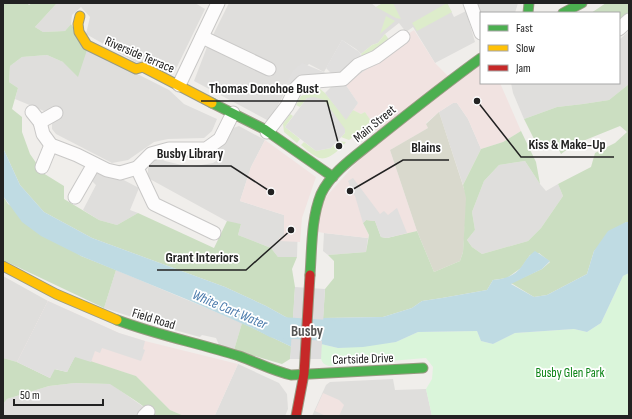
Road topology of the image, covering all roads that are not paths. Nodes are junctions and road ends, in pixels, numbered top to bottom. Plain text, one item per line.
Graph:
1 (218, 3) edge
2 (470, 3) edge
3 (558, 3) edge
4 (582, 3) edge
5 (562, 12) edge
6 (565, 12) edge
7 (80, 16) dead end
8 (629, 20) edge
9 (620, 28) edge
10 (480, 30) edge
11 (202, 37) junction
12 (403, 37) dead end
13 (480, 59) edge
14 (269, 69) dead end
15 (179, 85) junction
16 (32, 112) dead end
17 (56, 113) dead end
18 (233, 113) junction
19 (40, 122) junction
20 (267, 132) junction
21 (52, 145) junction
22 (94, 164) junction
23 (42, 167) dead end
24 (137, 168) junction
25 (333, 177) junction
26 (75, 197) dead end
27 (214, 233) dead end
28 (3, 266) edge
29 (423, 368) dead end
30 (304, 374) junction
31 (296, 416) edge

1 - 11 street
2 - 10 street
3 - 5 street
4 - 6 street
7 - 15 street, Riverside Terrace
8 - 9 street
11 - 14 street
11 - 15 street
12 - 20 street
13 - 25 street, Main Street
15 - 18 street, Riverside Terrace
16 - 19 street
17 - 19 street
18 - 20 street, Riverside Terrace
18 - 24 street
19 - 21 street
20 - 25 street, Riverside Terrace
21 - 22 street
21 - 23 street
22 - 24 street
22 - 26 street
24 - 27 street
25 - 30 street, Main Street
28 - 30 street, Field Road
29 - 30 street, Cartside Drive
30 - 31 street, Main Street

